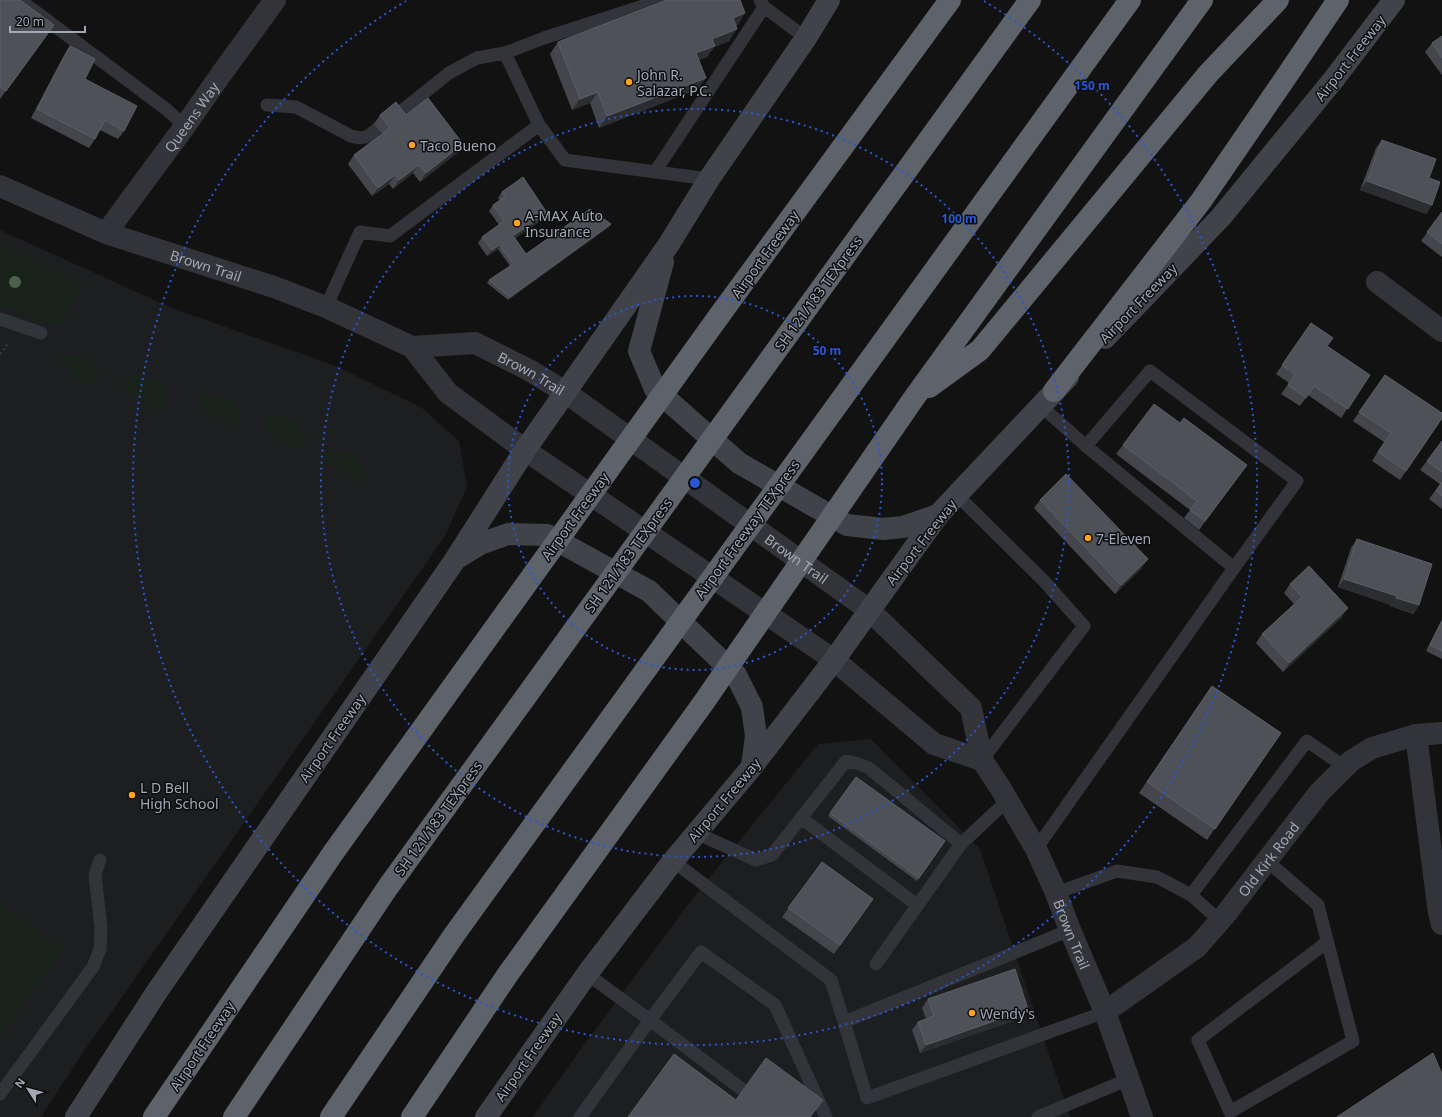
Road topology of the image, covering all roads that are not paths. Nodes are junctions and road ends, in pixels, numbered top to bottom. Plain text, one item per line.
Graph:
1 (20, 0) edge
2 (275, 0) edge
3 (662, 0) edge
4 (829, 0) edge
5 (950, 0) edge
6 (1030, 0) edge
7 (1130, 0) edge
8 (1202, 0) edge
9 (1278, 0) edge
10 (1338, 0) edge
11 (1394, 0) edge
12 (762, 4) edge
13 (806, 38) junction
14 (505, 52) junction
15 (267, 105) dead end
16 (394, 117) edge
17 (539, 125) junction
18 (185, 126) junction
19 (378, 128) dead end
20 (655, 172) junction
21 (709, 180) junction
22 (0, 186) edge
23 (106, 232) junction
24 (669, 244) junction
25 (1377, 282) dead end
26 (326, 307) junction
27 (0, 319) edge
28 (1442, 331) edge
29 (42, 333) dead end
30 (412, 347) junction
31 (565, 392) junction
32 (914, 398) junction
33 (1048, 398) junction
34 (1086, 446) junction
35 (525, 450) junction
36 (957, 495) junction
37 (938, 515) junction
38 (454, 560) junction
39 (1234, 568) junction
40 (869, 610) junction
41 (834, 660) junction
42 (1442, 732) edge
43 (1416, 735) junction
44 (982, 760) junction
45 (1346, 767) junction
46 (751, 768) junction
47 (1008, 800) junction
48 (801, 818) junction
49 (696, 833) junction
50 (961, 844) junction
51 (1036, 849) junction
52 (100, 860) dead end
53 (673, 861) junction
54 (1267, 861) junction
55 (1056, 893) junction
56 (1191, 895) junction
57 (917, 905) junction
58 (1220, 921) junction
59 (1442, 924) edge
60 (1070, 930) junction
61 (1327, 942) junction
62 (876, 964) dead end
63 (587, 974) junction
64 (1105, 1012) junction
65 (650, 1020) junction
66 (844, 1022) junction
67 (1129, 1079) junction
68 (743, 1090) edge
69 (0, 1094) edge
70 (76, 1117) edge
71 (154, 1117) edge
72 (234, 1117) edge
73 (331, 1117) edge
74 (412, 1117) edge
75 (486, 1117) edge
76 (580, 1117) edge
77 (826, 1117) edge
78 (1038, 1117) edge
79 (1142, 1117) edge

1 - 18 lane
2 - 18 street, Queens Way
3 - 14 lane
4 - 13 main road, Airport Freeway
5 - 71 highway, Airport Freeway
6 - 72 highway, SH 121/183 TEXpress
7 - 73 highway, Airport Freeway TEXpress
8 - 32 highway
9 - 32 highway
10 - 33 highway
11 - 33 main road, Airport Freeway
12 - 13 lane
12 - 20 lane
13 - 21 main road, Airport Freeway
14 - 16 lane
14 - 17 lane
15 - 19 lane
17 - 20 lane
17 - 26 lane
18 - 23 street, Queens Way
20 - 21 lane
21 - 24 main road, Airport Freeway
22 - 23 street, Brown Trail
23 - 26 street, Brown Trail
24 - 31 main road, Airport Freeway
24 - 37 main road
25 - 28 street
26 - 30 street, Brown Trail
27 - 29 lane
30 - 31 street, Brown Trail
30 - 35 street, Brown Trail
31 - 35 main road, Airport Freeway
31 - 40 street, Brown Trail
32 - 74 highway
33 - 34 lane
33 - 36 main road, Airport Freeway
34 - 39 lane
34 - 39 lane
35 - 38 main road, Airport Freeway
35 - 41 street, Brown Trail
36 - 37 main road, Airport Freeway
36 - 44 lane
37 - 40 main road, Airport Freeway
38 - 46 main road
38 - 70 main road, Airport Freeway
39 - 51 lane
40 - 41 main road, Airport Freeway
40 - 44 street, Brown Trail
41 - 44 street, Brown Trail
41 - 46 main road, Airport Freeway
42 - 43 street, Old Kirk Road
43 - 45 street, Old Kirk Road
43 - 59 street
44 - 47 street, Brown Trail
45 - 54 street, Old Kirk Road
45 - 56 lane
46 - 49 main road, Airport Freeway
47 - 50 lane
47 - 51 street, Brown Trail
48 - 49 lane
48 - 50 lane
48 - 57 lane
49 - 53 main road, Airport Freeway
50 - 57 lane
51 - 55 street, Brown Trail
52 - 69 lane
53 - 63 main road, Airport Freeway
53 - 66 lane
54 - 58 street, Old Kirk Road
54 - 61 lane
55 - 56 lane
55 - 60 street, Brown Trail
56 - 58 lane
57 - 62 lane
58 - 64 street, Old Kirk Road
60 - 64 street, Brown Trail
60 - 66 lane
61 - 61 lane
63 - 65 lane
63 - 75 main road, Airport Freeway
64 - 66 lane
64 - 67 street, Brown Trail
65 - 68 lane
65 - 76 lane
65 - 77 lane
67 - 78 lane
67 - 79 street, Brown Trail

